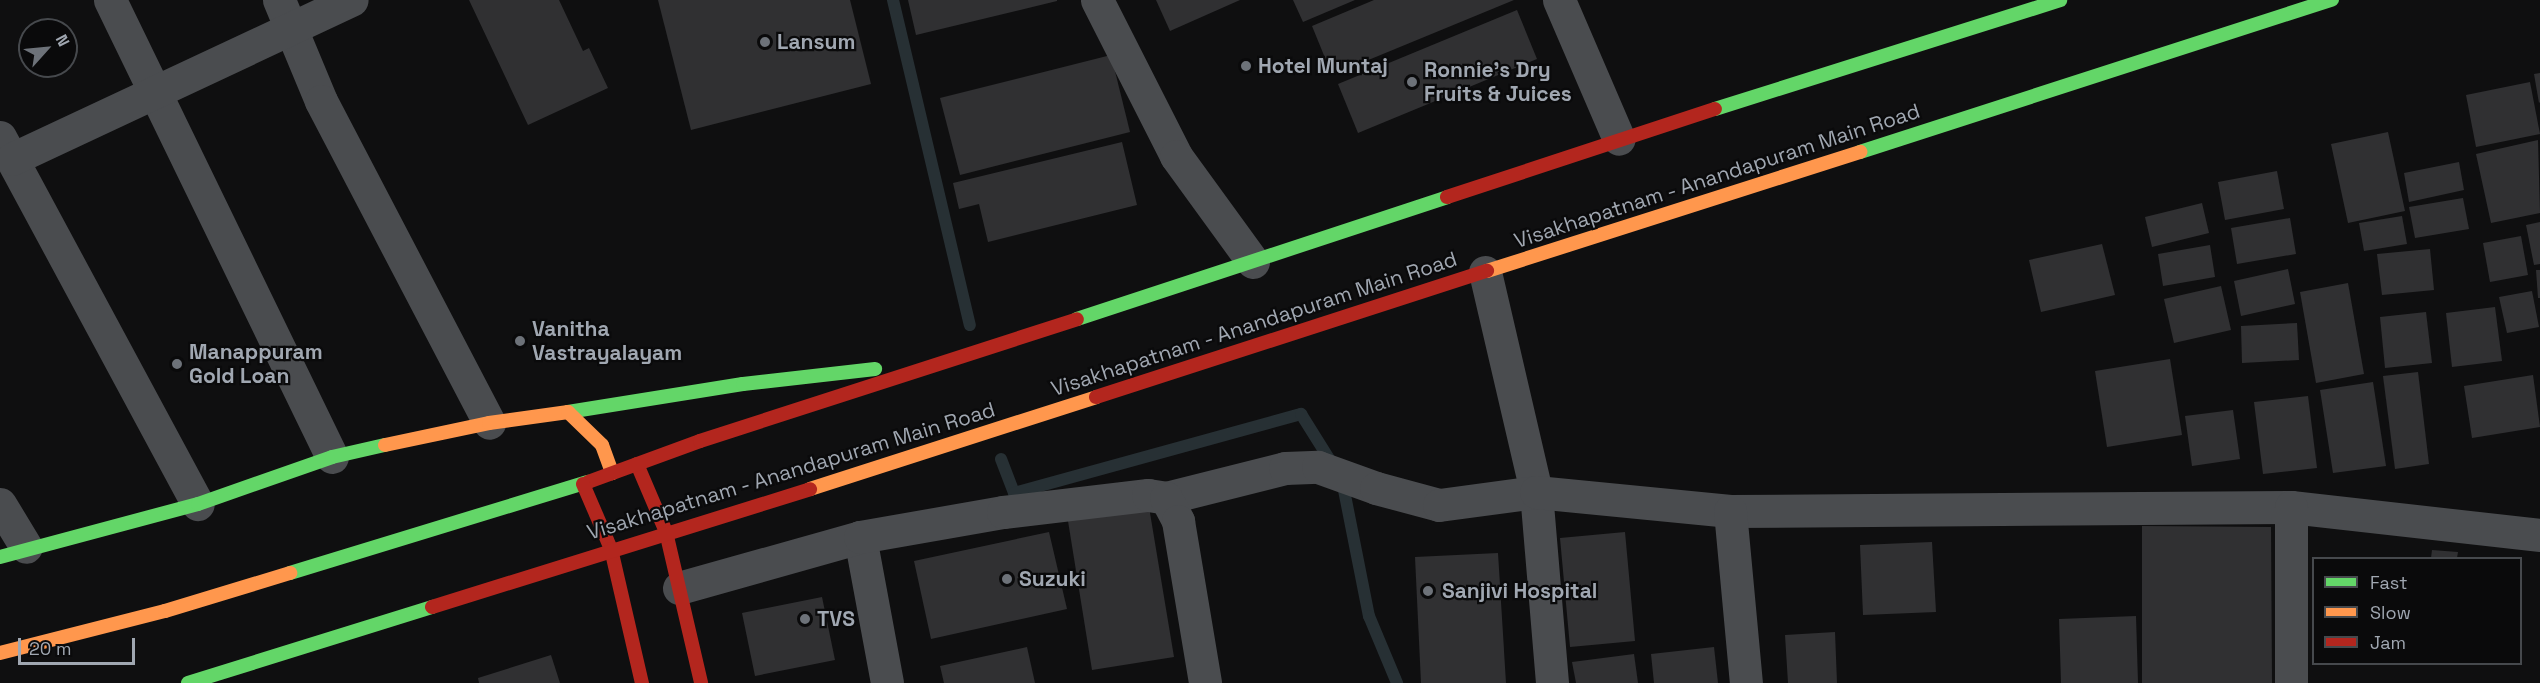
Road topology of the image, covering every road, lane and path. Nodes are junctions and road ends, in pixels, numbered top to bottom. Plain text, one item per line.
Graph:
1 (110, 0) edge
2 (279, 0) edge
3 (352, 0) edge
4 (1097, 0) edge
5 (1558, 0) edge
6 (2060, 0) edge
7 (2332, 0) edge
8 (293, 29) junction
9 (154, 91) junction
10 (1619, 139) junction
11 (6, 148) edge
12 (1253, 262) junction
13 (1485, 272) junction
14 (946, 361) junction
15 (568, 412) junction
16 (489, 423) junction
17 (332, 457) junction
18 (637, 464) junction
19 (612, 472) junction
20 (583, 484) junction
21 (1536, 492) junction
22 (1167, 498) junction
23 (0, 504) edge
24 (198, 504) junction
25 (2291, 507) junction
26 (1730, 511) junction
27 (666, 532) junction
28 (2540, 535) edge
29 (860, 537) junction
30 (611, 549) junction
31 (13, 552) edge
32 (679, 588) junction
33 (0, 653) edge
34 (188, 683) edge
35 (642, 683) edge
36 (701, 683) edge
37 (887, 683) edge
38 (1205, 683) edge
39 (1552, 683) edge
40 (1746, 683) edge
41 (2291, 683) edge

1 - 9 street
2 - 8 street
3 - 8 street
4 - 12 street
5 - 10 street
6 - 10 main road
7 - 13 main road, Visakhapatnam - Anandapuram Main Road
8 - 9 street
8 - 16 street
9 - 11 street
9 - 17 street
10 - 12 main road
11 - 24 street
12 - 14 main road
13 - 21 street
13 - 27 main road, Visakhapatnam - Anandapuram Main Road
14 - 15 main road
14 - 18 main road
15 - 16 main road
15 - 19 main road
16 - 17 main road
17 - 24 main road
18 - 19 main road
18 - 27 main road
19 - 20 main road
20 - 30 main road
20 - 33 main road
21 - 22 street
21 - 26 street
21 - 39 street
22 - 29 street
22 - 38 street
23 - 31 street
24 - 31 main road
25 - 26 street
25 - 28 street
25 - 41 street
26 - 40 street
27 - 30 main road, Visakhapatnam - Anandapuram Main Road
27 - 32 main road
29 - 32 street
29 - 37 street
30 - 34 main road, Visakhapatnam - Anandapuram Main Road
30 - 35 main road
32 - 36 main road

